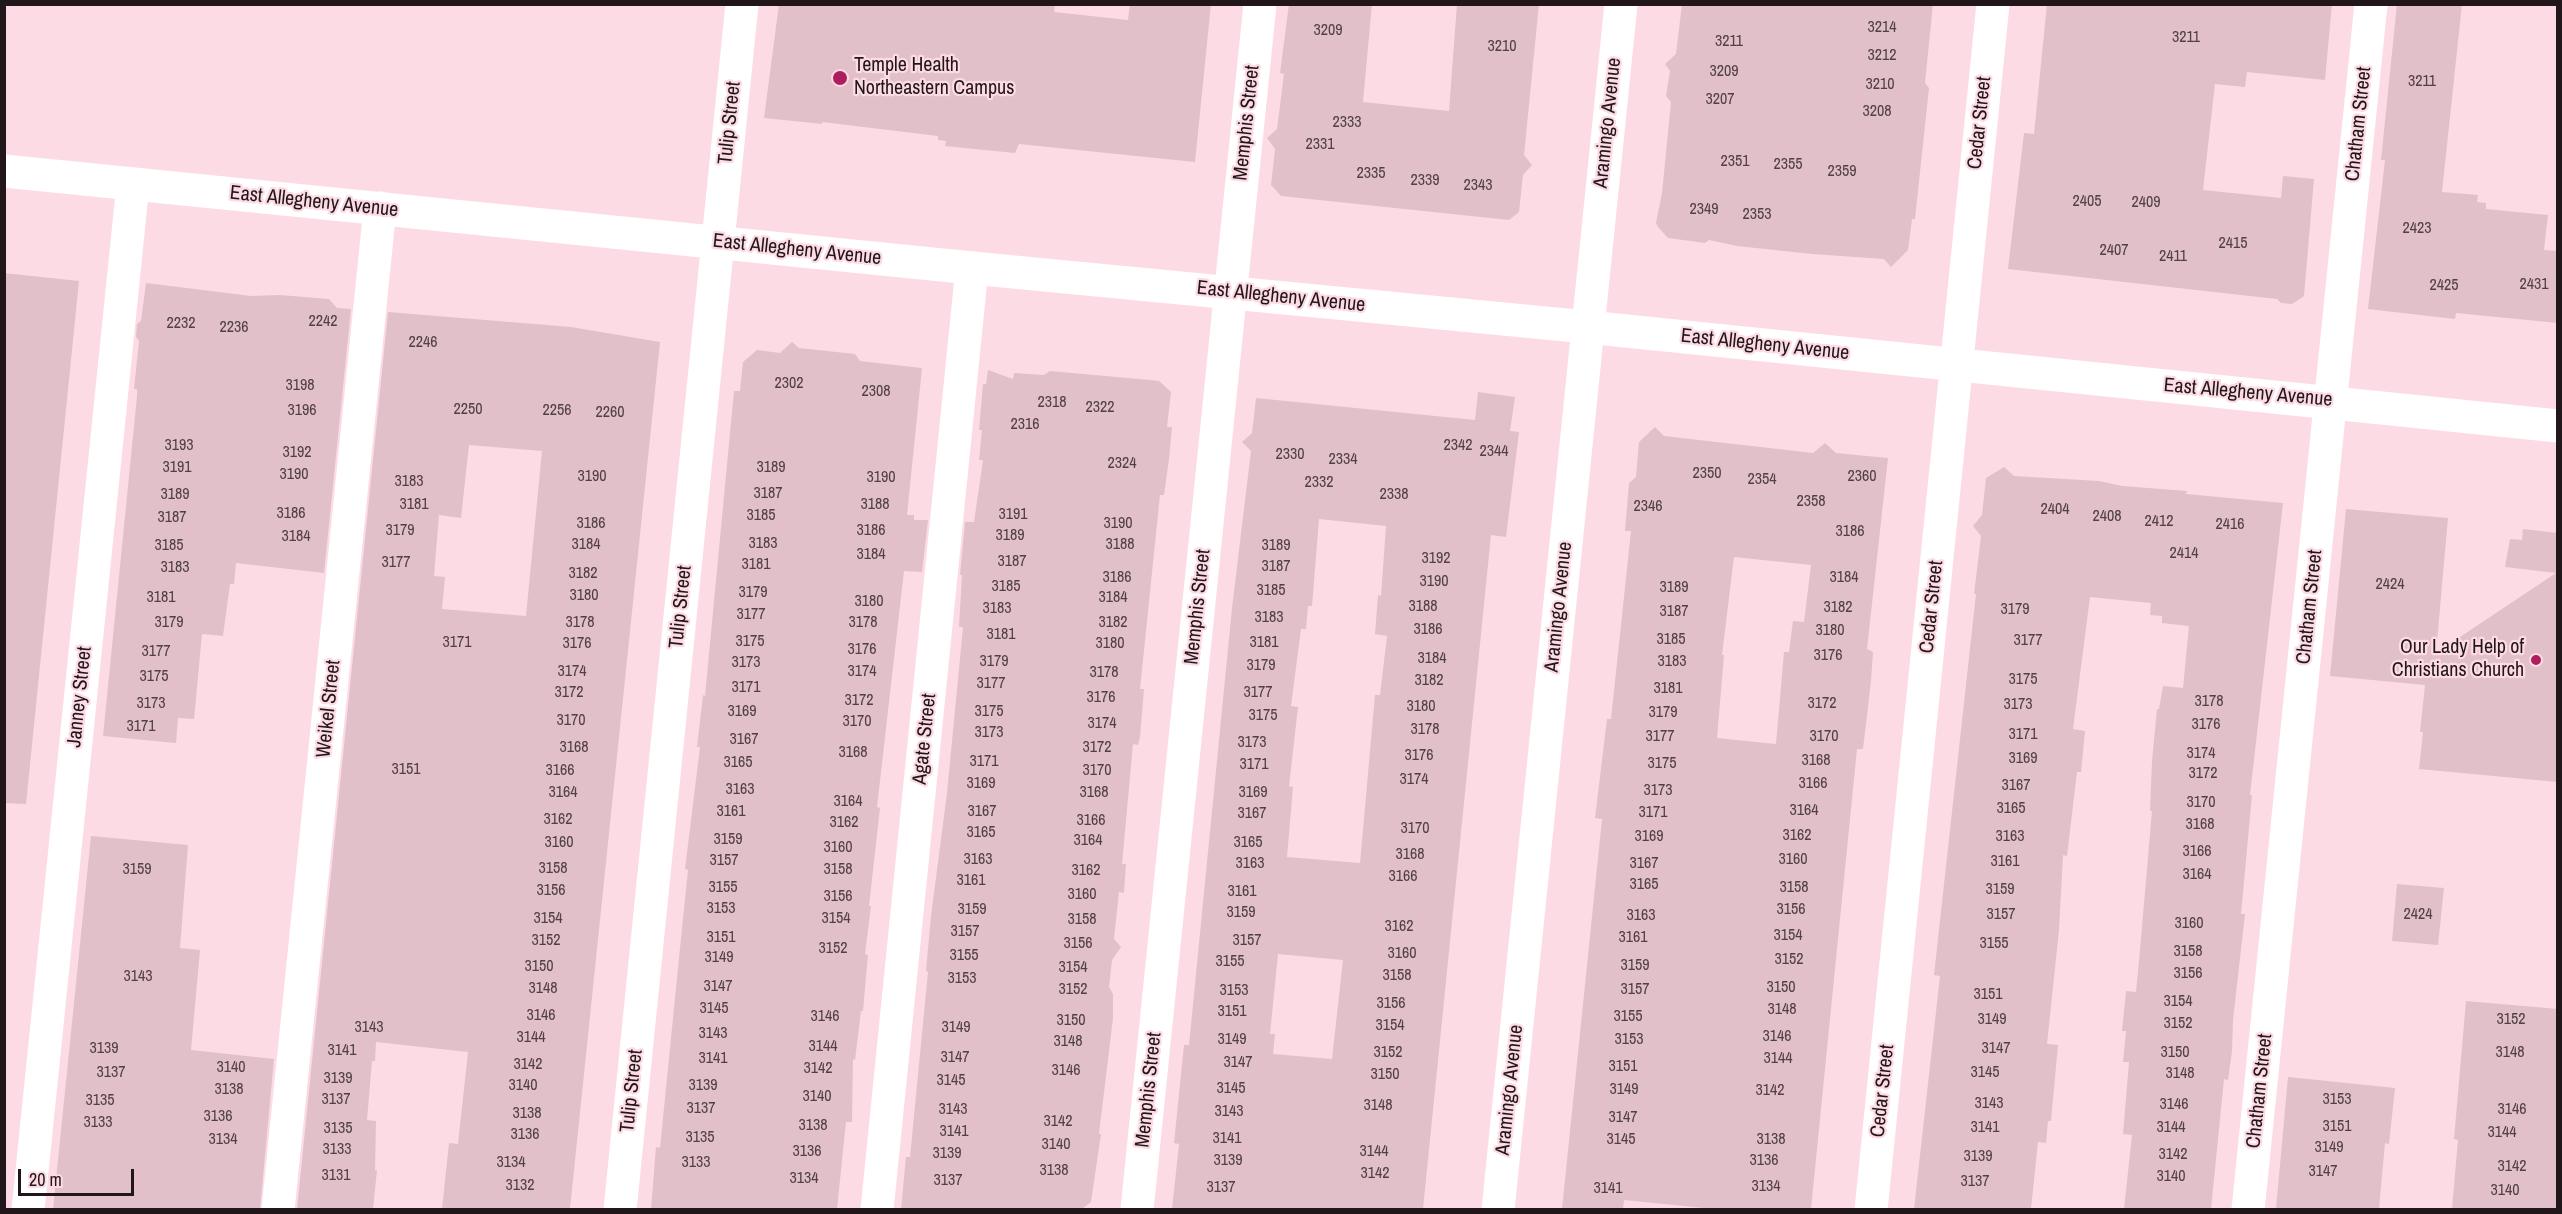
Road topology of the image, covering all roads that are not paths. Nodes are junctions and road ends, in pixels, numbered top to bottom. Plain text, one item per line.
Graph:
1 (742, 4) edge
2 (1260, 4) edge
3 (1621, 4) edge
4 (1992, 4) edge
5 (2371, 4) edge
6 (4, 171) edge
7 (133, 184) junction
8 (380, 208) junction
9 (717, 242) junction
10 (972, 268) junction
11 (1230, 292) junction
12 (1587, 327) junction
13 (1956, 366) junction
14 (2332, 401) junction
15 (2558, 426) edge
16 (28, 1209) edge
17 (278, 1209) edge
18 (620, 1209) edge
19 (878, 1209) edge
20 (1137, 1209) edge
21 (1498, 1209) edge
22 (1872, 1209) edge
23 (2248, 1209) edge

1 - 9 street, Tulip Street
2 - 11 street, Memphis Street
3 - 12 street, Aramingo Avenue
4 - 13 street, Cedar Street
5 - 14 street, Chatham Street
6 - 7 street, East Allegheny Avenue
7 - 8 street, East Allegheny Avenue
7 - 16 street, Janney Street
8 - 9 street, East Allegheny Avenue
8 - 17 street, Weikel Street
9 - 10 street, East Allegheny Avenue
9 - 18 street, Tulip Street
10 - 11 street, East Allegheny Avenue
10 - 19 street, Agate Street
11 - 12 street, East Allegheny Avenue
11 - 20 street, Memphis Street
12 - 13 street, East Allegheny Avenue
12 - 21 street, Aramingo Avenue
13 - 14 street, East Allegheny Avenue
13 - 22 street, Cedar Street
14 - 15 street, East Allegheny Avenue
14 - 23 street, Chatham Street

